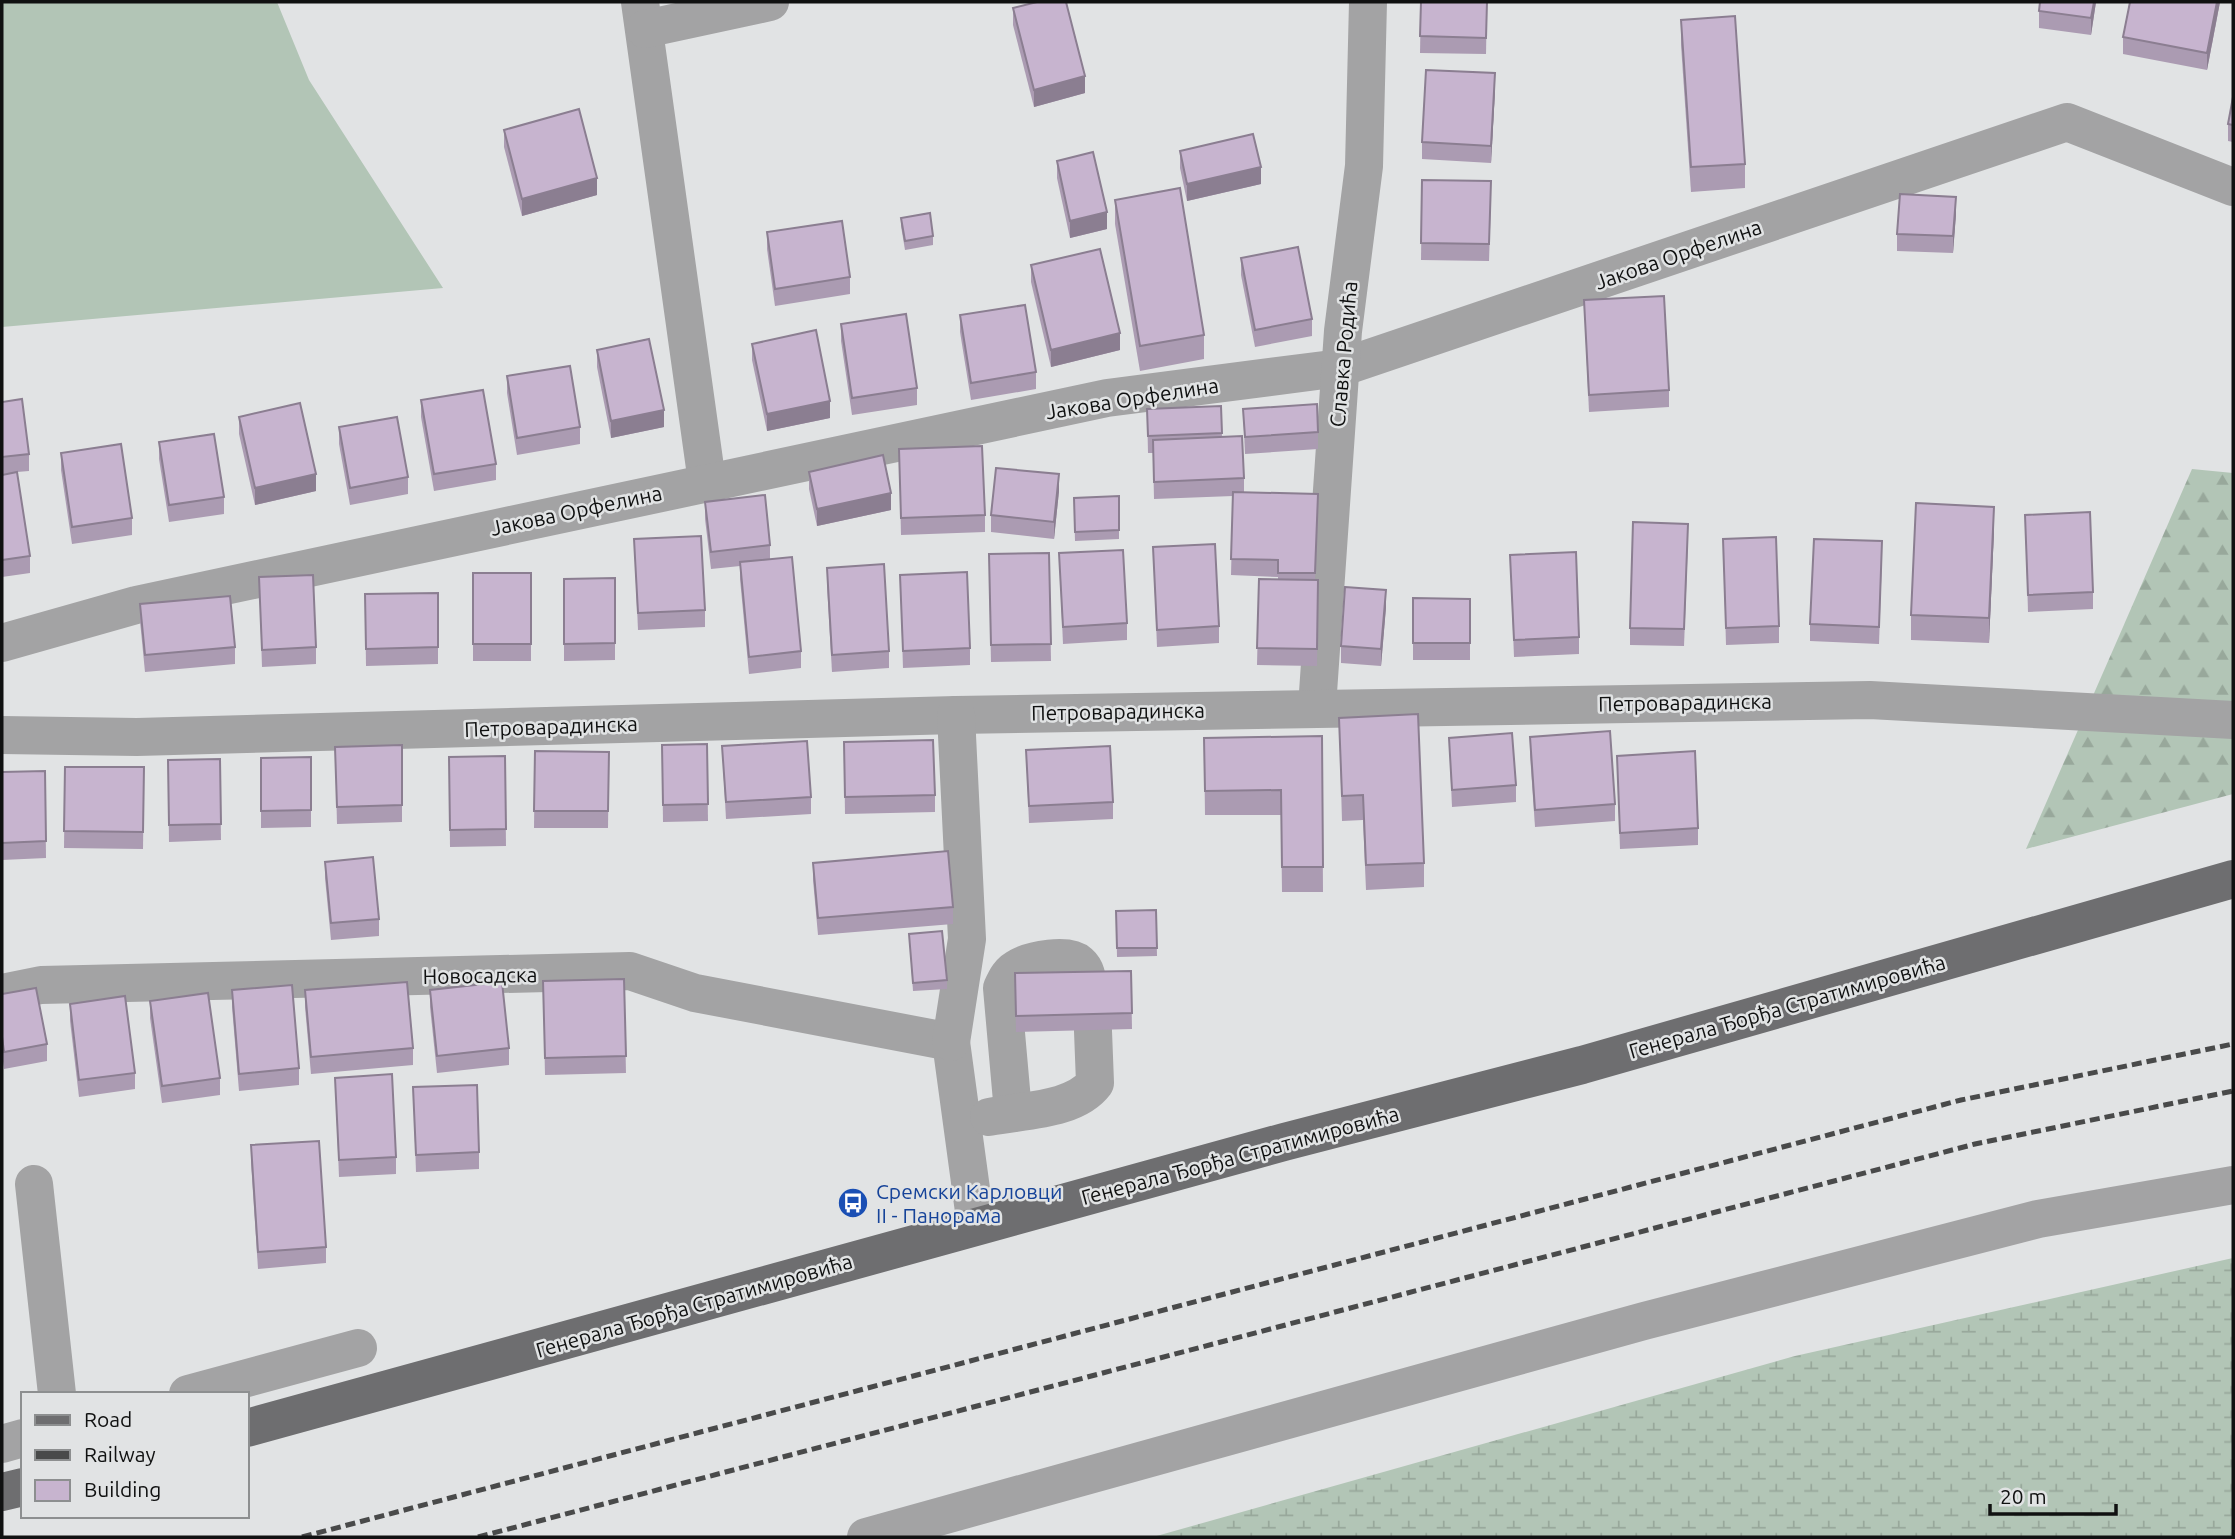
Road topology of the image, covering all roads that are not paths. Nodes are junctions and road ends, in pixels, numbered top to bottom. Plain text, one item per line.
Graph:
1 (770, 2) edge
2 (1368, 2) edge
3 (643, 15) edge
4 (2233, 187) edge
5 (1340, 368) junction
6 (707, 482) junction
7 (2, 643) edge
8 (1317, 707) junction
9 (956, 715) junction
10 (2233, 720) edge
11 (2, 735) edge
12 (2233, 879) edge
13 (1088, 989) edge
14 (2, 993) edge
15 (1093, 1031) edge
16 (951, 1042) junction
17 (1013, 1112) junction
18 (963, 1123) junction
19 (34, 1184) dead end
20 (2233, 1185) edge
21 (976, 1226) junction
22 (358, 1348) dead end
23 (57, 1392) edge
24 (195, 1392) edge
25 (248, 1428) edge
26 (21, 1439) edge
27 (2, 1444) edge
28 (21, 1488) edge
29 (2, 1493) edge
30 (866, 1537) edge

1 - 3 street
2 - 5 street, Славка Родића
3 - 6 street
4 - 5 street, Јакова Орфелина
5 - 6 street, Јакова Орфелина
5 - 8 street, Славка Родића
6 - 7 street, Јакова Орфелина
8 - 9 street, Петроварадинска
8 - 10 street, Петроварадинска
9 - 11 street, Петроварадинска
9 - 16 street
12 - 21 main road, Генерала Ђорђа Стратимировића
13 - 17 street
14 - 16 street, Новосадска
15 - 17 street
16 - 18 street
17 - 18 street
18 - 21 street
19 - 23 street
20 - 30 street
21 - 25 main road, Генерала Ђорђа Стратимировића
22 - 24 street
26 - 27 street
28 - 29 main road

